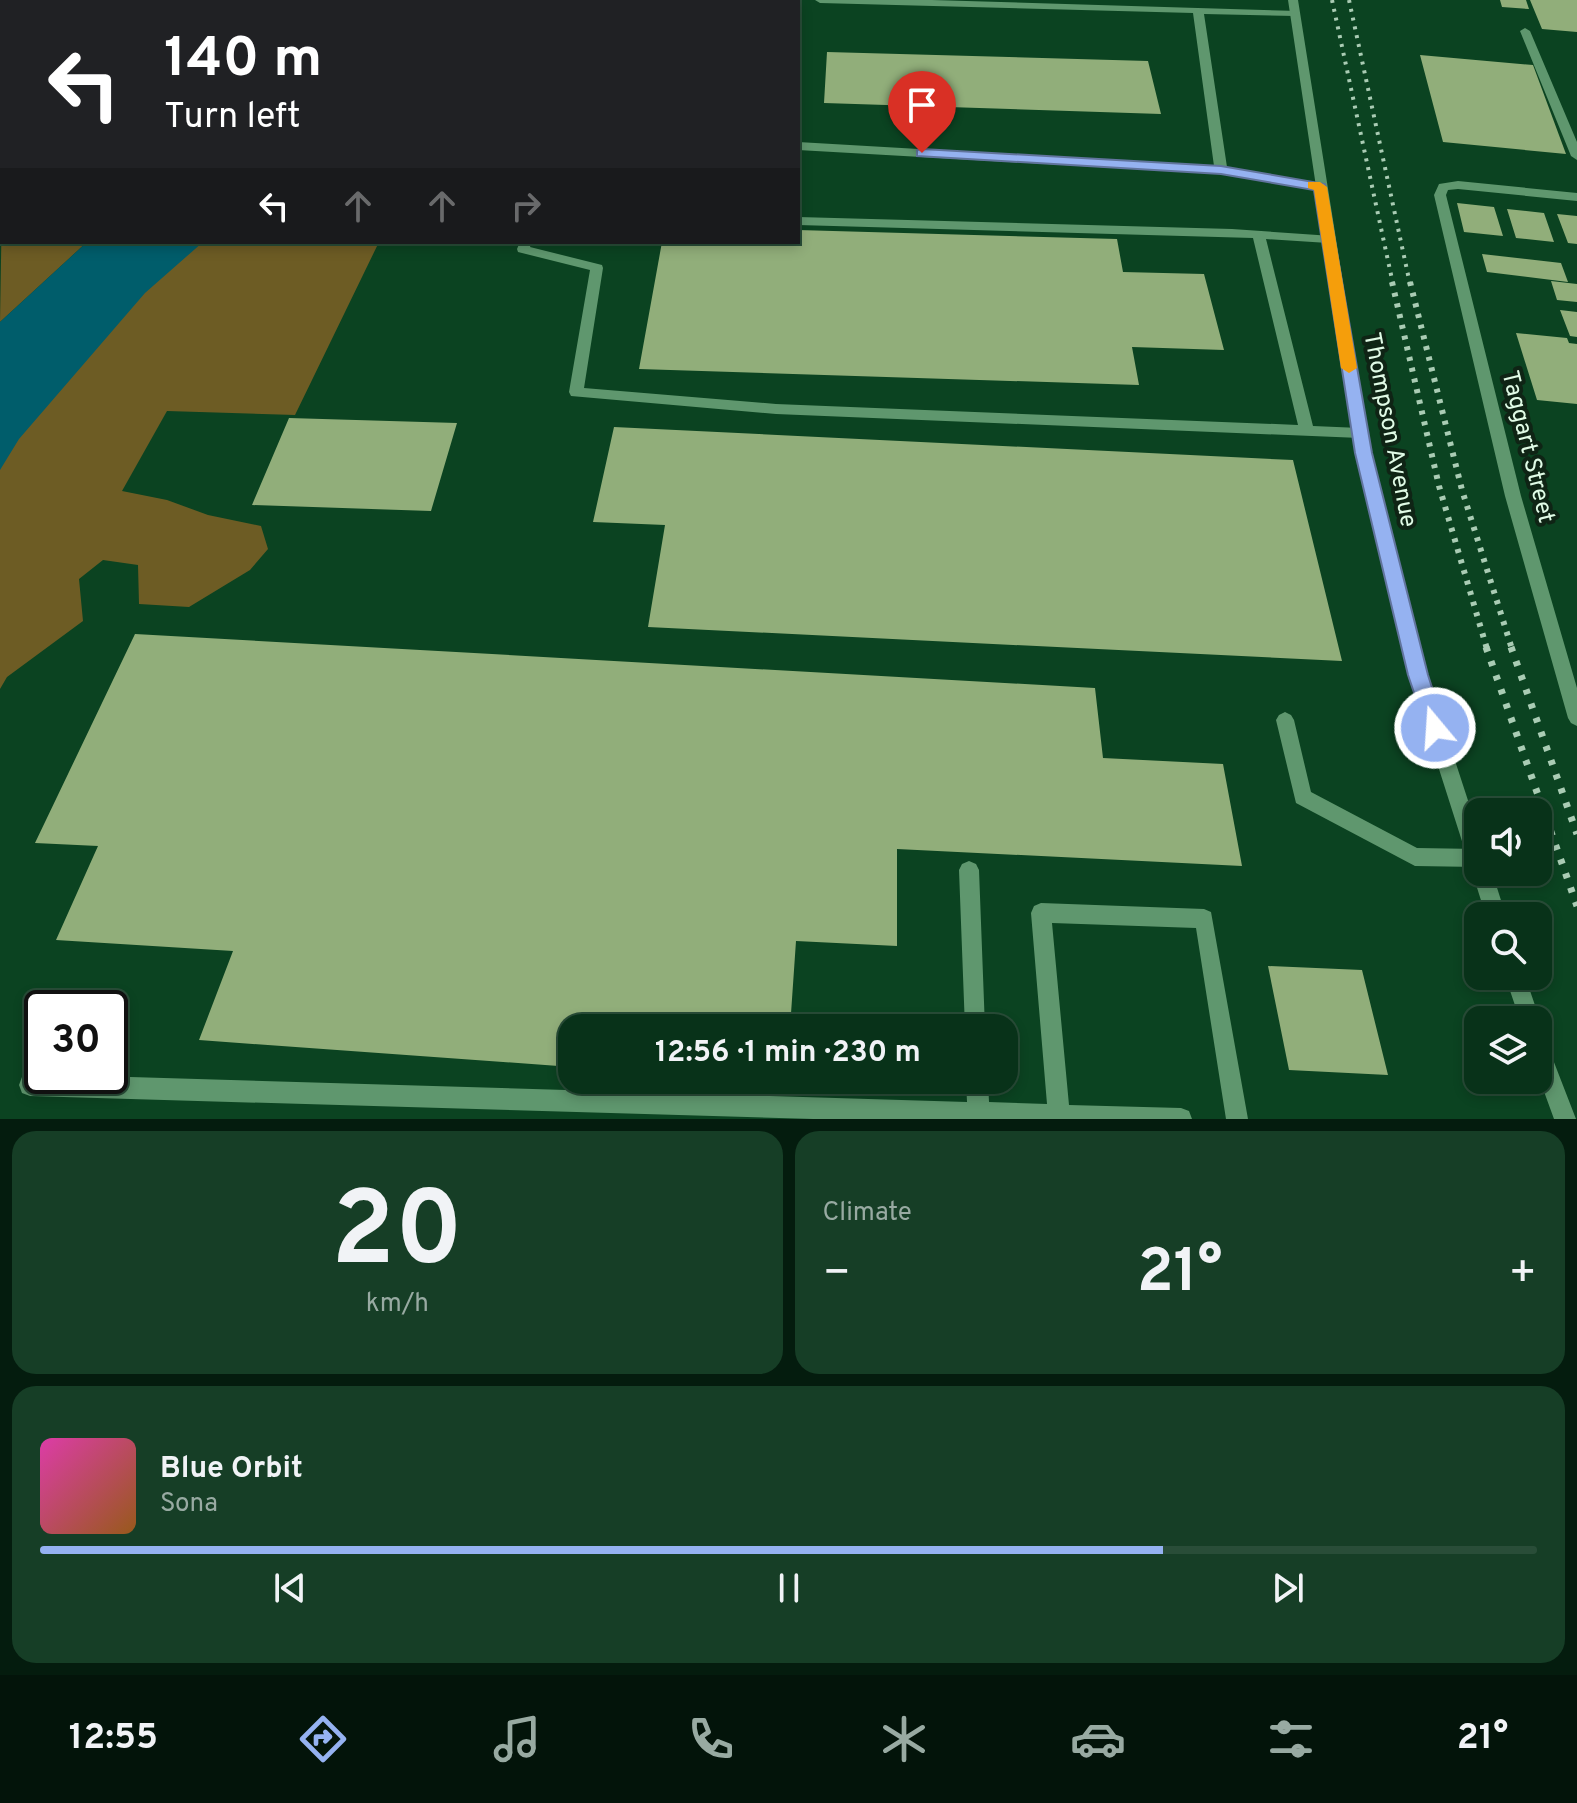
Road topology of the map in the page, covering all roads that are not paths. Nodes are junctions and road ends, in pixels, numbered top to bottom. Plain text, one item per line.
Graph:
1 (820, 0) edge
2 (1294, 7) edge
3 (1198, 11) junction
4 (1525, 31) dead end
5 (800, 146) edge
6 (1577, 156) edge
7 (1221, 170) junction
8 (1320, 187) junction
9 (1577, 197) edge
10 (800, 221) edge
11 (1259, 235) junction
12 (1328, 239) junction
13 (525, 244) edge
14 (1307, 431) junction
15 (1360, 433) junction
16 (1577, 718) edge
17 (1285, 720) dead end
18 (1464, 816) edge
19 (1464, 859) edge
20 (969, 870) dead end
21 (974, 1014) edge
22 (1552, 1084) edge
23 (128, 1089) edge
24 (977, 1094) edge
25 (722, 1113) edge
26 (978, 1114) junction
27 (1059, 1115) junction
28 (1181, 1119) edge
29 (1237, 1119) edge
30 (1565, 1119) edge

1 - 3 street
2 - 3 street
2 - 8 street, Thompson Avenue
3 - 7 street
4 - 6 street
5 - 7 street
7 - 8 street
8 - 12 street, Thompson Avenue
9 - 16 street, Taggart Street
10 - 11 street
11 - 12 street
11 - 14 street
12 - 15 street, Thompson Avenue
13 - 14 street
14 - 15 street
15 - 18 street, Thompson Avenue
17 - 19 street
20 - 21 street
22 - 30 street
23 - 25 street
24 - 26 street
25 - 26 street
26 - 27 street
27 - 28 street
27 - 29 street

